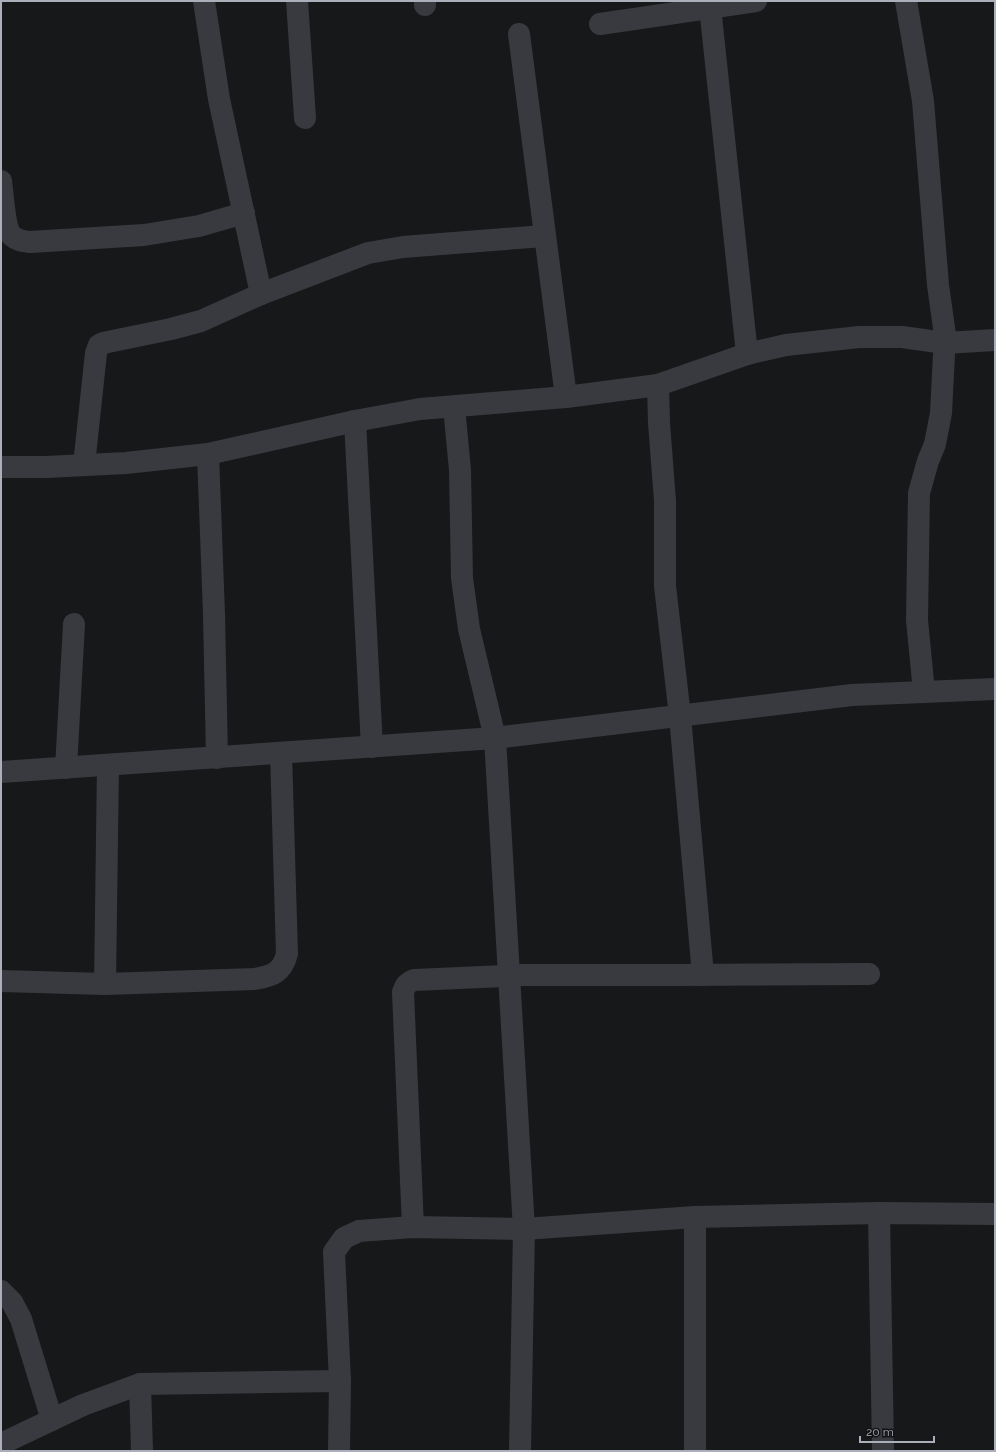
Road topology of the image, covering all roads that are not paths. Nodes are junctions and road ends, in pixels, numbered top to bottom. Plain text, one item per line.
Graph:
1 (204, 1) edge
2 (297, 1) edge
3 (756, 1) edge
4 (906, 1) edge
5 (710, 7) junction
6 (600, 24) dead end
7 (519, 34) dead end
8 (305, 118) dead end
9 (1, 181) edge
10 (244, 213) junction
11 (544, 236) junction
12 (261, 294) junction
13 (995, 340) edge
14 (944, 343) junction
15 (747, 354) junction
16 (658, 386) junction
17 (566, 397) junction
18 (454, 406) junction
19 (355, 421) junction
20 (208, 454) junction
21 (84, 465) junction
22 (1, 467) edge
23 (74, 624) dead end
24 (995, 689) edge
25 (924, 692) junction
26 (680, 716) junction
27 (495, 738) junction
28 (372, 747) junction
29 (282, 753) junction
30 (217, 758) junction
31 (108, 765) junction
32 (66, 768) junction
33 (1, 772) edge
34 (869, 974) dead end
35 (510, 975) junction
36 (703, 975) junction
37 (1, 981) edge
38 (105, 984) junction
39 (879, 1213) junction
40 (995, 1214) edge
41 (695, 1217) junction
42 (413, 1227) junction
43 (524, 1229) junction
44 (1, 1291) edge
45 (340, 1380) junction
46 (140, 1384) junction
47 (52, 1420) junction
48 (1, 1444) edge
49 (142, 1451) edge
50 (339, 1451) edge
51 (520, 1451) edge
52 (695, 1451) edge
53 (883, 1451) edge

1 - 10 street
2 - 8 street
3 - 5 street
4 - 14 street
5 - 6 street
5 - 15 street
7 - 11 street
9 - 10 street
10 - 12 street
11 - 12 street
11 - 17 street
12 - 21 street
13 - 14 street
14 - 15 street
14 - 25 street
15 - 16 street
16 - 17 street
16 - 26 street
17 - 18 street
18 - 19 street
18 - 27 street
19 - 20 street
19 - 28 street
20 - 21 street
20 - 30 street
21 - 22 street
23 - 32 street
24 - 25 street
25 - 26 street
26 - 27 street
26 - 36 street
27 - 28 street
27 - 35 street
28 - 29 street
29 - 30 street
29 - 38 street
30 - 31 street
31 - 32 street
31 - 38 street
32 - 33 street
34 - 36 street
35 - 36 street
35 - 42 street
35 - 43 street
37 - 38 street
39 - 40 street
39 - 41 street
39 - 53 street
41 - 43 street
41 - 52 street
42 - 43 street
42 - 45 street
43 - 51 street
44 - 47 street
45 - 46 street
45 - 50 street
46 - 47 street
46 - 49 street
47 - 48 street

